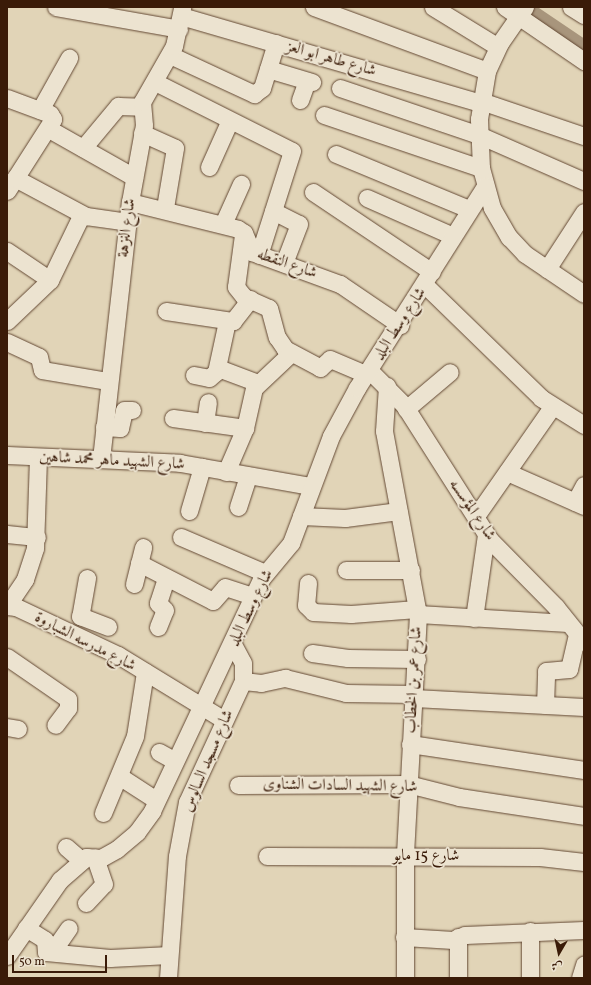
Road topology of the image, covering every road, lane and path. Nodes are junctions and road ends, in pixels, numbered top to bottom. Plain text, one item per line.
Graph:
1 (56, 7) edge
2 (314, 7) edge
3 (433, 7) edge
4 (571, 7) edge
5 (516, 10) edge
6 (109, 12) edge
7 (584, 15) edge
8 (181, 17) edge
9 (276, 43) junction
10 (498, 47) junction
11 (170, 55) junction
12 (68, 58) dead end
13 (584, 62) edge
14 (268, 69) junction
15 (487, 71) junction
16 (155, 82) junction
17 (340, 88) dead end
18 (7, 98) edge
19 (300, 100) dead end
20 (480, 102) junction
21 (142, 107) junction
22 (40, 110) junction
23 (324, 115) dead end
24 (230, 120) junction
25 (50, 127) junction
26 (142, 133) junction
27 (480, 135) junction
28 (584, 136) edge
29 (83, 148) junction
30 (336, 154) dead end
31 (208, 167) dead end
32 (481, 168) junction
33 (134, 177) junction
34 (584, 181) edge
35 (241, 184) dead end
36 (11, 185) edge
37 (485, 186) junction
38 (313, 192) dead end
39 (367, 198) dead end
40 (130, 202) junction
41 (165, 208) junction
42 (469, 209) junction
43 (273, 211) junction
44 (584, 212) edge
45 (82, 214) junction
46 (128, 222) junction
47 (224, 224) junction
48 (244, 233) junction
49 (453, 236) junction
50 (7, 251) edge
51 (259, 255) junction
52 (284, 263) junction
53 (547, 269) junction
54 (429, 279) junction
55 (50, 280) junction
56 (584, 294) edge
57 (250, 300) junction
58 (166, 312) dead end
59 (7, 321) edge
60 (227, 321) junction
61 (400, 325) junction
62 (7, 342) edge
63 (291, 354) junction
64 (218, 368) junction
65 (368, 372) junction
66 (450, 372) dead end
67 (194, 375) dead end
68 (108, 381) junction
69 (258, 383) junction
70 (387, 386) junction
71 (208, 402) dead end
72 (552, 407) junction
73 (406, 409) junction
74 (132, 410) dead end
75 (174, 418) dead end
76 (205, 423) junction
77 (584, 425) edge
78 (104, 427) junction
79 (245, 428) junction
80 (7, 455) edge
81 (38, 457) junction
82 (101, 459) junction
83 (202, 467) junction
84 (226, 472) junction
85 (507, 472) junction
86 (248, 476) junction
87 (584, 485) edge
88 (311, 486) junction
89 (580, 504) edge
90 (238, 507) dead end
91 (189, 511) dead end
92 (399, 511) junction
93 (301, 516) junction
94 (476, 516) junction
95 (7, 534) edge
96 (486, 535) junction
97 (36, 537) junction
98 (181, 537) dead end
99 (346, 570) dead end
100 (411, 570) junction
101 (265, 573) junction
102 (87, 578) dead end
103 (166, 579) junction
104 (308, 583) dead end
105 (134, 584) dead end
106 (253, 596) junction
107 (7, 606) edge
108 (417, 611) junction
109 (80, 616) junction
110 (474, 618) junction
111 (108, 627) dead end
112 (158, 627) dead end
113 (576, 633) edge
114 (71, 636) junction
115 (233, 644) junction
116 (312, 653) dead end
117 (7, 657) edge
118 (417, 659) junction
119 (145, 672) junction
120 (243, 681) junction
121 (414, 696) junction
122 (546, 705) junction
123 (584, 707) edge
124 (201, 708) junction
125 (224, 720) junction
126 (55, 725) dead end
127 (410, 744) junction
128 (159, 752) dead end
129 (175, 761) junction
130 (584, 770) edge
131 (119, 776) junction
132 (408, 784) junction
133 (238, 785) dead end
134 (156, 800) junction
135 (103, 813) dead end
136 (584, 816) edge
137 (66, 847) dead end
138 (267, 856) dead end
139 (405, 856) junction
140 (88, 859) junction
141 (584, 862) edge
142 (86, 903) dead end
143 (26, 928) junction
144 (69, 928) dead end
145 (584, 930) edge
146 (530, 931) junction
147 (404, 937) junction
148 (458, 937) junction
149 (52, 952) junction
150 (169, 955) junction
151 (7, 956) edge
152 (584, 965) edge
153 (168, 978) edge
154 (405, 978) edge
155 (458, 978) edge
156 (530, 978) edge
157 (580, 978) edge

1 - 6 street, شارع طاهر ابو العز
2 - 15 street
3 - 10 street
4 - 7 street
5 - 10 street
5 - 13 street
6 - 8 street, شارع طاهر ابو العز
8 - 9 street, شارع طاهر ابو العز
8 - 11 street, شارع النزهة
9 - 14 street
9 - 20 street, شارع طاهر ابو العز
10 - 15 street
11 - 14 street
11 - 16 street, شارع النزهة
12 - 22 street
14 - 19 street
15 - 20 street
16 - 21 street, شارع النزهة
16 - 24 street
17 - 27 street
18 - 22 street
20 - 27 street
20 - 28 street, شارع طاهر ابو العز
21 - 26 street, شارع النزهة
21 - 29 street
22 - 25 street
23 - 32 street
24 - 31 street
24 - 43 street
25 - 29 street
25 - 36 street
26 - 33 street, شارع النزهة
26 - 41 street
27 - 32 street
27 - 34 street
29 - 33 street
30 - 42 street
32 - 37 street
33 - 40 street, شارع النزهة
35 - 47 street
36 - 45 street
37 - 42 street, شارع وسط البلد
37 - 53 street
38 - 54 street
39 - 49 street
40 - 41 street, شارع النقطه
40 - 46 street, شارع النزهة
41 - 47 street, شارع النقطه
42 - 49 street, شارع وسط البلد
43 - 51 street
43 - 52 street
44 - 53 street
45 - 46 street
45 - 55 street
46 - 68 street, شارع النزهة
47 - 48 street, شارع النقطه
48 - 51 street, شارع النقطه
48 - 57 street
49 - 54 street, شارع وسط البلد
50 - 55 street
51 - 52 street, شارع النقطه
52 - 61 street, شارع النقطه
53 - 56 street
54 - 61 street, شارع وسط البلد
54 - 72 street
55 - 59 street
57 - 60 street
57 - 63 street
58 - 60 street
60 - 64 street
61 - 65 street, شارع وسط البلد
62 - 68 street
63 - 65 street, شارع المؤسسه
63 - 69 street
64 - 67 street
64 - 69 street
65 - 70 street, شارع المؤسسه
65 - 88 street, شارع وسط البلد
66 - 73 street
68 - 78 street, شارع النزهة
69 - 79 street
70 - 73 street, شارع المؤسسه
70 - 92 street, شارع عمر بن الخطاب
71 - 76 street
72 - 77 street
72 - 85 street
73 - 94 street, شارع المؤسسه
74 - 78 street
75 - 76 street
76 - 79 street
78 - 82 street, شارع النزهة
79 - 84 street
80 - 81 street, شارع الشهيد ماهر محمد شاهين
81 - 82 street, شارع الشهيد ماهر محمد شاهين
81 - 97 street
82 - 83 street, شارع الشهيد ماهر محمد شاهين
83 - 84 street, شارع الشهيد ماهر محمد شاهين
83 - 91 street
84 - 86 street, شارع الشهيد ماهر محمد شاهين
85 - 89 street
85 - 94 street
86 - 88 street, شارع الشهيد ماهر محمد شاهين
86 - 90 street
87 - 89 street
88 - 93 street, شارع وسط البلد
92 - 93 street
92 - 100 street, شارع عمر بن الخطاب
93 - 101 street, شارع وسط البلد
94 - 96 street, شارع المؤسسه
95 - 97 street
96 - 110 street
96 - 113 street, شارع المؤسسه
97 - 107 street
98 - 101 street
99 - 100 street
100 - 108 street, شارع عمر بن الخطاب
101 - 106 street, شارع وسط البلد
102 - 109 street
103 - 105 street
103 - 106 street
103 - 112 street
104 - 108 street
106 - 115 street, شارع وسط البلد
107 - 114 street, شارع مدرسه الشباروة
108 - 110 street
108 - 118 street, شارع عمر بن الخطاب
109 - 111 street
109 - 114 street
110 - 113 street
113 - 122 street
114 - 119 street, شارع مدرسه الشباروة
115 - 120 street, شارع مسجد السالوس
115 - 124 street, شارع وسط البلد
116 - 118 street
117 - 126 street
118 - 121 street, شارع عمر بن الخطاب
119 - 124 street, شارع مدرسه الشباروة
119 - 131 street
120 - 121 street
120 - 125 street, شارع مسجد السالوس
121 - 122 street
121 - 127 street, شارع عمر بن الخطاب
122 - 123 street
124 - 125 street, شارع مدرسه الشباروة
124 - 129 street, شارع وسط البلد
125 - 150 street, شارع مسجد السالوس
127 - 130 street
127 - 132 street, شارع عمر بن الخطاب
128 - 129 street
129 - 134 street, شارع وسط البلد
131 - 134 street
131 - 135 street
132 - 133 street, شارع الشهيد السادات الشناوى
132 - 136 street, شارع الشهيد السادات الشناوى
132 - 139 street, شارع عمر بن الخطاب
134 - 140 street, شارع وسط البلد
137 - 140 street
138 - 139 street, شارع 15 مايو
139 - 141 street, شارع 15 مايو
139 - 147 street, شارع عمر بن الخطاب
140 - 142 street
140 - 143 street, شارع وسط البلد
143 - 149 street
143 - 151 street, شارع وسط البلد
144 - 149 street
145 - 146 street
146 - 148 street
146 - 156 street
147 - 148 street
147 - 154 street, شارع عمر بن الخطاب
148 - 155 street
149 - 150 street
150 - 153 street, شارع مسجد السالوس
152 - 157 street

